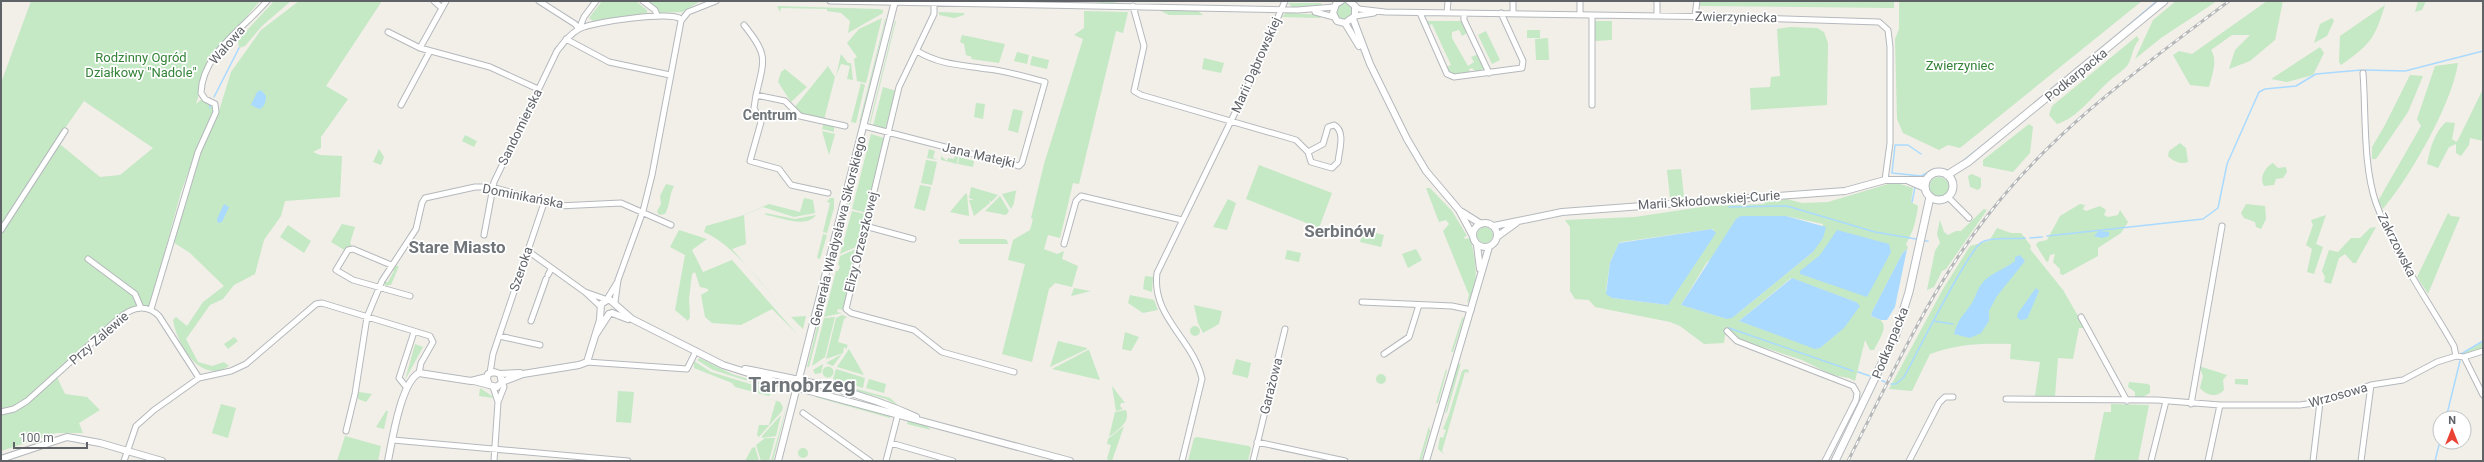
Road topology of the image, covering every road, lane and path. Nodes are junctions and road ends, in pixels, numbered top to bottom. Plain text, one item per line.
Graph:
1 (267, 1) edge
2 (434, 1) edge
3 (446, 1) edge
4 (539, 1) edge
5 (596, 1) edge
6 (643, 1) edge
7 (716, 1) edge
8 (830, 1) edge
9 (1285, 1) edge
10 (1349, 1) edge
11 (1448, 1) edge
12 (1513, 1) edge
13 (1580, 1) edge
14 (1657, 1) edge
15 (1697, 1) edge
16 (2164, 1) edge
17 (895, 2) edge
18 (1087, 3) edge
19 (1336, 3) edge
20 (934, 4) junction
21 (1133, 6) junction
22 (1355, 6) junction
23 (442, 8) junction
24 (1280, 10) junction
25 (1298, 10) junction
26 (1386, 12) junction
27 (1420, 13) junction
28 (1447, 13) junction
29 (1464, 13) junction
30 (1501, 13) junction
31 (1513, 13) junction
32 (657, 15) junction
33 (1580, 15) junction
34 (1592, 15) junction
35 (1657, 16) junction
36 (1696, 16) junction
37 (1334, 17) junction
38 (1354, 18) junction
39 (681, 19) junction
40 (1345, 23) junction
41 (744, 25) dead end
42 (579, 29) junction
43 (388, 32) dead end
44 (566, 39) junction
45 (420, 48) junction
46 (430, 51) junction
47 (917, 51) junction
48 (1370, 64) junction
49 (1489, 73) junction
50 (2364, 73) dead end
51 (670, 75) junction
52 (538, 89) junction
53 (756, 95) junction
54 (401, 105) dead end
55 (1592, 105) dead end
56 (1231, 120) junction
57 (845, 126) dead end
58 (864, 126) junction
59 (65, 131) dead end
60 (888, 133) junction
61 (1308, 152) junction
62 (1949, 177) junction
63 (1885, 180) junction
64 (1906, 180) junction
65 (1926, 180) junction
66 (492, 187) junction
67 (1925, 188) junction
68 (828, 193) dead end
69 (1948, 197) junction
70 (1933, 199) junction
71 (544, 203) junction
72 (1458, 210) junction
73 (643, 212) junction
74 (1969, 218) dead end
75 (1182, 220) junction
76 (1520, 220) junction
77 (1481, 224) junction
78 (671, 225) dead end
79 (865, 226) junction
80 (1494, 226) junction
81 (2222, 226) dead end
82 (1, 230) edge
83 (484, 235) dead end
84 (1473, 236) junction
85 (1498, 236) junction
86 (913, 239) dead end
87 (1064, 244) dead end
88 (1477, 245) junction
89 (1489, 247) junction
90 (528, 252) junction
91 (88, 259) dead end
92 (392, 265) junction
93 (551, 269) junction
94 (1480, 273) junction
95 (618, 280) junction
96 (379, 287) junction
97 (585, 292) junction
98 (410, 296) dead end
99 (606, 299) junction
100 (1362, 302) dead end
101 (615, 304) junction
102 (1419, 305) junction
103 (141, 308) junction
104 (601, 308) junction
105 (151, 309) junction
106 (1472, 310) junction
107 (611, 314) junction
108 (367, 317) junction
109 (2081, 317) dead end
110 (632, 319) junction
111 (530, 321) dead end
112 (1285, 329) dead end
113 (1728, 330) dead end
114 (414, 332) junction
115 (596, 334) junction
116 (499, 336) junction
117 (540, 345) dead end
118 (696, 351) junction
119 (2483, 351) edge
120 (1384, 354) dead end
121 (2456, 356) junction
122 (2464, 358) junction
123 (588, 362) junction
124 (723, 365) junction
125 (1014, 372) dead end
126 (419, 373) junction
127 (500, 374) junction
128 (523, 374) junction
129 (489, 375) junction
130 (199, 378) junction
131 (800, 380) junction
132 (473, 381) junction
133 (502, 382) junction
134 (2371, 385) junction
135 (491, 386) junction
136 (407, 388) junction
137 (798, 388) junction
138 (2483, 394) edge
139 (1953, 397) dead end
140 (2006, 399) dead end
141 (2127, 401) junction
142 (2166, 401) junction
143 (498, 402) junction
144 (2320, 402) junction
145 (2191, 404) junction
146 (2220, 405) junction
147 (1, 412) edge
148 (803, 413) dead end
149 (898, 414) junction
150 (927, 422) junction
151 (346, 431) dead end
152 (393, 440) junction
153 (1257, 442) junction
154 (891, 443) junction
155 (495, 449) junction
156 (127, 451) junction
157 (558, 455) junction
158 (1, 459) edge
159 (1426, 459) edge
160 (124, 461) edge
161 (162, 461) edge
162 (388, 461) edge
163 (494, 461) edge
164 (558, 461) edge
165 (628, 461) edge
166 (778, 461) edge
167 (870, 461) edge
168 (886, 461) edge
169 (953, 461) edge
170 (1070, 461) edge
171 (1182, 461) edge
172 (1252, 461) edge
173 (1345, 461) edge
174 (1825, 461) edge
175 (1836, 461) edge
176 (1909, 461) edge
177 (2152, 461) edge
178 (2208, 461) edge
179 (2313, 461) edge
180 (2361, 461) edge

1 - 105 street, Wałowa
2 - 23 street
3 - 23 street
4 - 42 street
5 - 42 street, Sandomierska
6 - 32 street
7 - 39 street
8 - 17 street
9 - 24 street, Marii Dąbrowskiej
10 - 22 street
11 - 28 street
12 - 31 street
13 - 33 street
14 - 35 street
15 - 36 street
16 - 62 main road, Podkarpacka
17 - 20 street
17 - 58 street, Generała Władysława Sikorskiego
18 - 20 street
18 - 21 street
19 - 25 street
19 - 37 street
20 - 47 street, Elizy Orzeszkowej
21 - 24 street
21 - 56 street
22 - 26 street, Zwierzyniecka
22 - 38 street
23 - 45 street
24 - 25 street
24 - 56 street, Marii Dąbrowskiej
25 - 37 street
26 - 27 street, Zwierzyniecka
26 - 38 street, Zwierzyniecka
27 - 28 street, Zwierzyniecka
27 - 49 street
28 - 29 street, Zwierzyniecka
29 - 30 street, Zwierzyniecka
29 - 49 street
30 - 31 street, Zwierzyniecka
30 - 49 street
31 - 33 street, Zwierzyniecka
32 - 39 street, Sandomierska
32 - 42 street, Sandomierska
33 - 34 street, Zwierzyniecka
34 - 35 street, Zwierzyniecka
34 - 55 street
35 - 36 street, Zwierzyniecka
36 - 63 street, Zwierzyniecka
37 - 40 street
38 - 40 street
38 - 48 street
39 - 51 street
40 - 48 street
41 - 53 street
42 - 44 street, Sandomierska
43 - 45 street
44 - 51 street
44 - 52 street, Sandomierska
45 - 46 street
46 - 52 street
46 - 54 street
47 - 60 street, Elizy Orzeszkowej
47 - 60 street, Jana Matejki
48 - 72 street
50 - 121 street, Zakrzowska
51 - 73 street
52 - 66 street, Sandomierska
53 - 57 street, Generała Władysława Sikorskiego
53 - 68 street, Generała Władysława Sikorskiego
56 - 61 street, Marii Dąbrowskiej
56 - 75 street, Marii Dąbrowskiej
58 - 60 street, Jana Matejki
58 - 131 street, Generała Władysława Sikorskiego
59 - 82 street
60 - 79 street, Elizy Orzeszkowej
61 - 61 street, Marii Dąbrowskiej
62 - 65 main road
62 - 69 main road
63 - 64 street, Marii Skłodowskiej-Curie
63 - 76 street, Marii Skłodowskiej-Curie
64 - 65 street
64 - 67 street
65 - 67 main road
66 - 71 street, Dominikańska
66 - 83 street, Sandomierska
66 - 92 street, Dominikańska
67 - 70 main road
69 - 70 main road
69 - 74 street
70 - 175 main road, Podkarpacka
71 - 73 street, Dominikańska
71 - 90 street, Szeroka
72 - 77 street
72 - 84 street
73 - 78 street, Dominikańska
73 - 95 street
75 - 87 street
75 - 171 street, Marii Dąbrowskiej
76 - 80 street, Marii Skłodowskiej-Curie
76 - 85 street
77 - 80 street
77 - 84 street
79 - 86 street
79 - 125 street, Elizy Orzeszkowej
80 - 85 street
81 - 145 street
84 - 88 street
85 - 89 street
88 - 89 street
88 - 94 street
89 - 94 street
90 - 93 street
90 - 116 street, Szeroka
91 - 103 street
92 - 96 street
92 - 96 street
93 - 97 street
93 - 111 street
94 - 106 street
95 - 99 street
95 - 101 street
96 - 98 street
96 - 108 street
97 - 99 street
97 - 104 street
99 - 101 street
99 - 104 street
100 - 102 street
101 - 107 street
101 - 110 street
102 - 106 street
102 - 120 street
103 - 105 street, Przy Zalewie
103 - 147 street, Przy Zalewie
104 - 107 street
104 - 115 street
105 - 130 street
106 - 159 street
107 - 110 street
107 - 115 street
108 - 114 street
108 - 130 street
108 - 151 street
109 - 141 street
110 - 118 street
112 - 153 street, Garażowa
113 - 174 street
114 - 126 street
114 - 136 street
115 - 123 street
116 - 117 street
116 - 129 street, Szeroka
118 - 123 street
118 - 124 street
119 - 122 street
121 - 122 street
121 - 134 street, Wrzosowa
122 - 138 street
123 - 128 street
124 - 131 street
124 - 137 street
126 - 132 street
126 - 136 street
127 - 128 street
127 - 129 street
127 - 133 street
128 - 133 street
129 - 132 street
129 - 135 street
130 - 156 street
131 - 137 street, Generała Władysława Sikorskiego
131 - 150 street
132 - 135 street
133 - 135 street
133 - 143 street
134 - 144 street, Wrzosowa
134 - 180 street
135 - 143 street
136 - 152 street
137 - 149 street
137 - 166 street, Generała Władysława Sikorskiego
139 - 176 street
140 - 141 street, Wrzosowa
141 - 142 street, Wrzosowa
142 - 145 street, Wrzosowa
142 - 177 street
143 - 155 street
144 - 146 street, Wrzosowa
144 - 179 street
145 - 146 street, Wrzosowa
146 - 178 street
148 - 167 street
149 - 150 street
149 - 154 street
150 - 170 street
152 - 155 street
152 - 162 street
153 - 172 street, Garażowa
153 - 173 street
154 - 168 street
154 - 169 street
155 - 157 street
155 - 163 street
156 - 158 street
156 - 160 street
156 - 161 street
157 - 164 street
157 - 165 street

